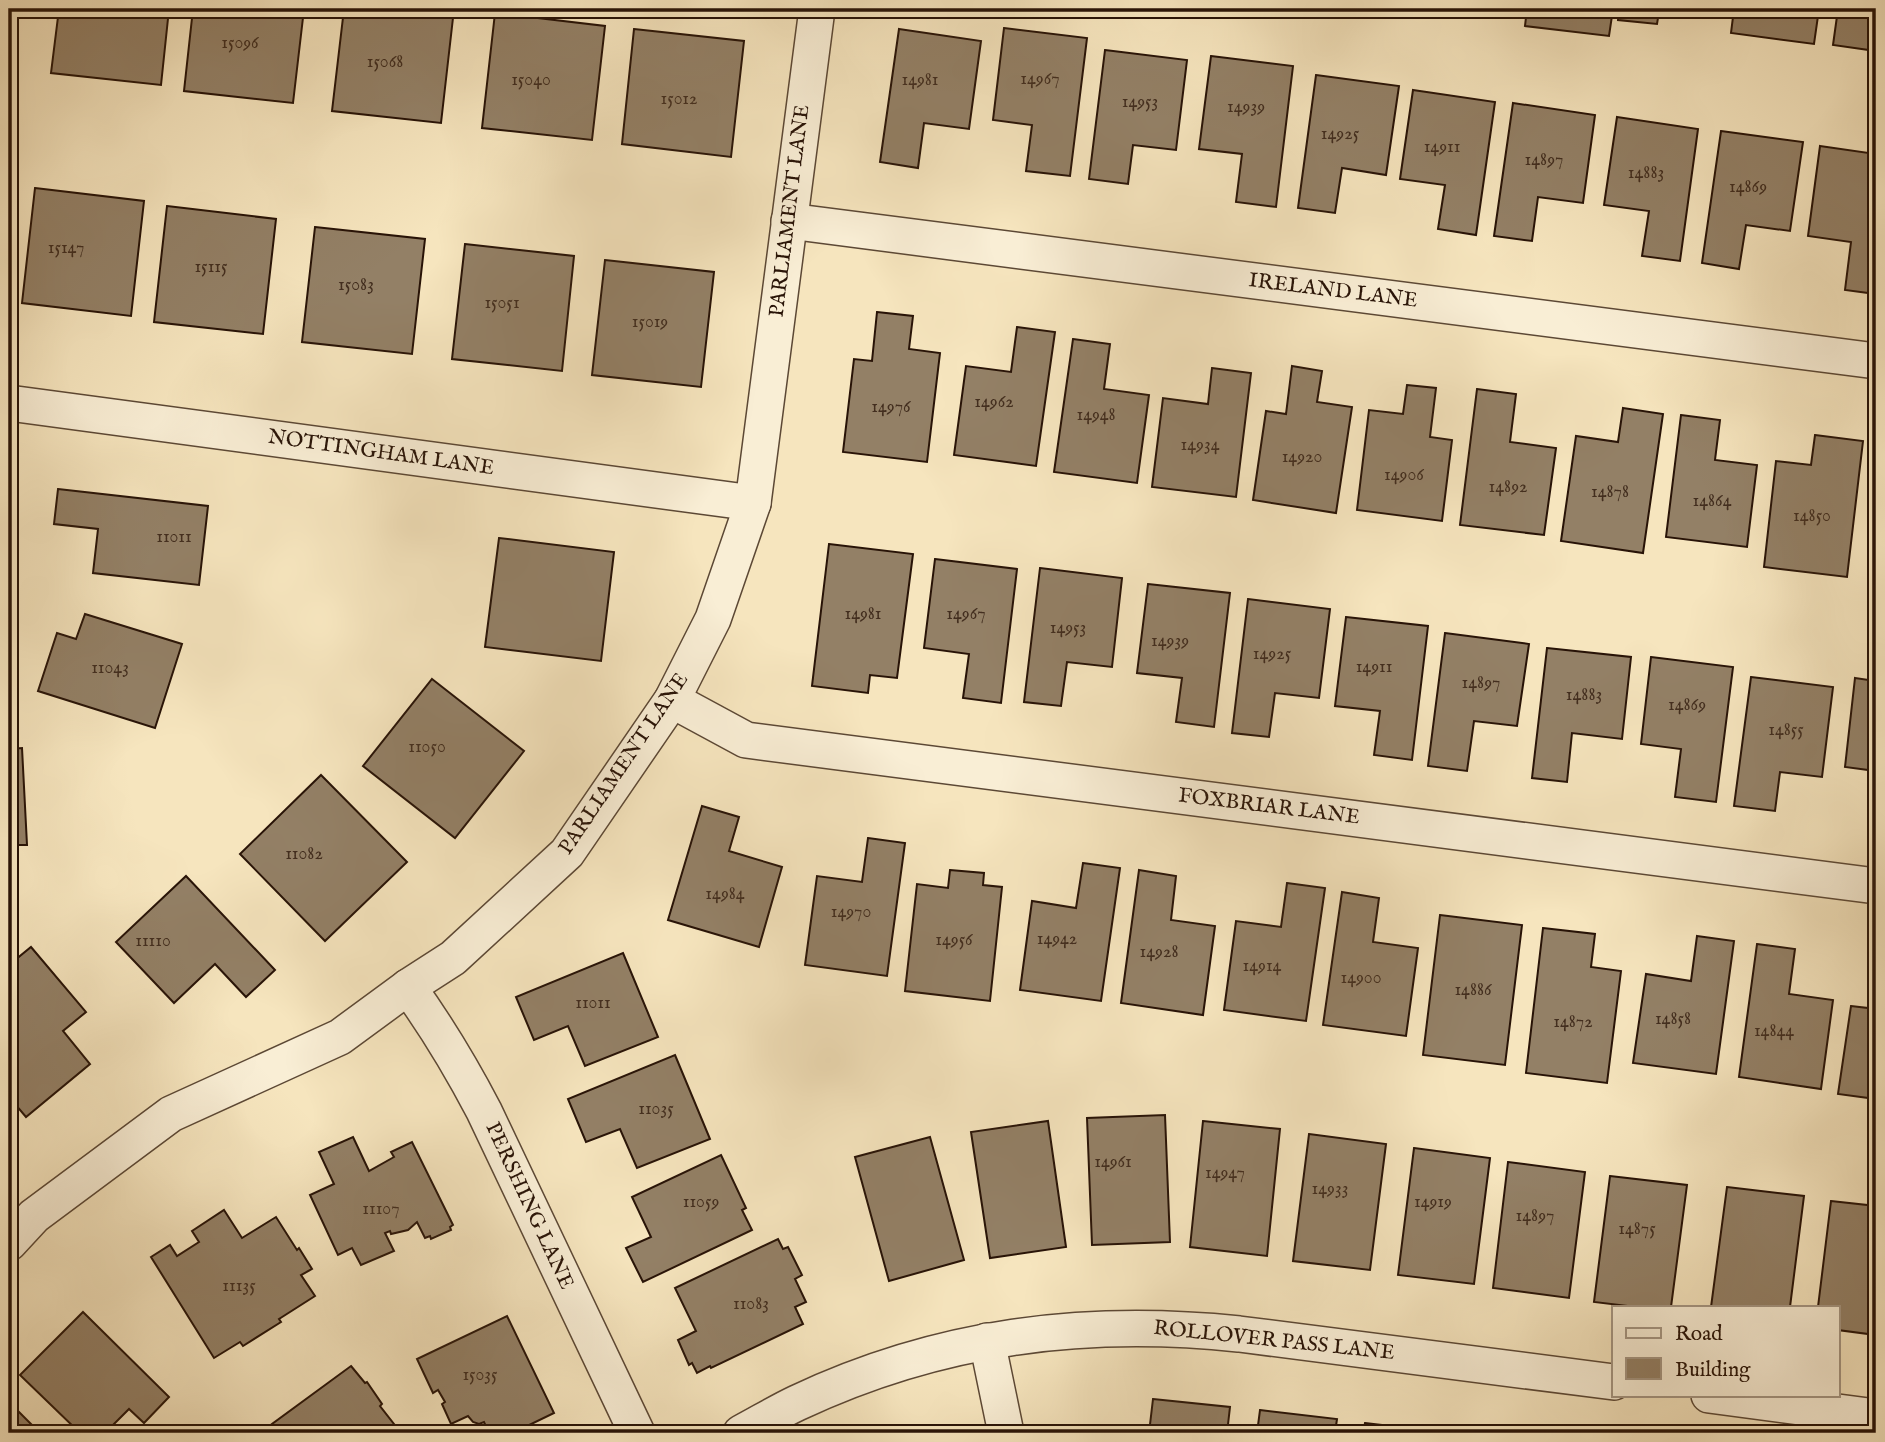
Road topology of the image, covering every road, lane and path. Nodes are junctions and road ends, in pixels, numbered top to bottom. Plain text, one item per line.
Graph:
1 (817, 9) edge
2 (789, 222) junction
3 (1876, 361) edge
4 (9, 403) edge
5 (753, 503) junction
6 (671, 700) junction
7 (1876, 886) edge
8 (408, 987) junction
9 (9, 1243) edge
10 (987, 1341) junction
11 (1612, 1382) edge
12 (1717, 1396) edge
13 (1876, 1416) edge
14 (637, 1433) edge
15 (741, 1433) edge
16 (1006, 1433) edge

1 - 2 street, PARLIAMENT LANE
2 - 3 street, IRELAND LANE
2 - 5 street, PARLIAMENT LANE
4 - 5 street, NOTTINGHAM LANE
5 - 6 street, PARLIAMENT LANE
6 - 7 street, FOXBRIAR LANE
6 - 8 street, PARLIAMENT LANE
8 - 9 street, PARLIAMENT LANE
8 - 14 street, PERSHING LANE
10 - 11 street, ROLLOVER PASS LANE
10 - 15 street, ROLLOVER PASS LANE
10 - 16 street
12 - 13 street

